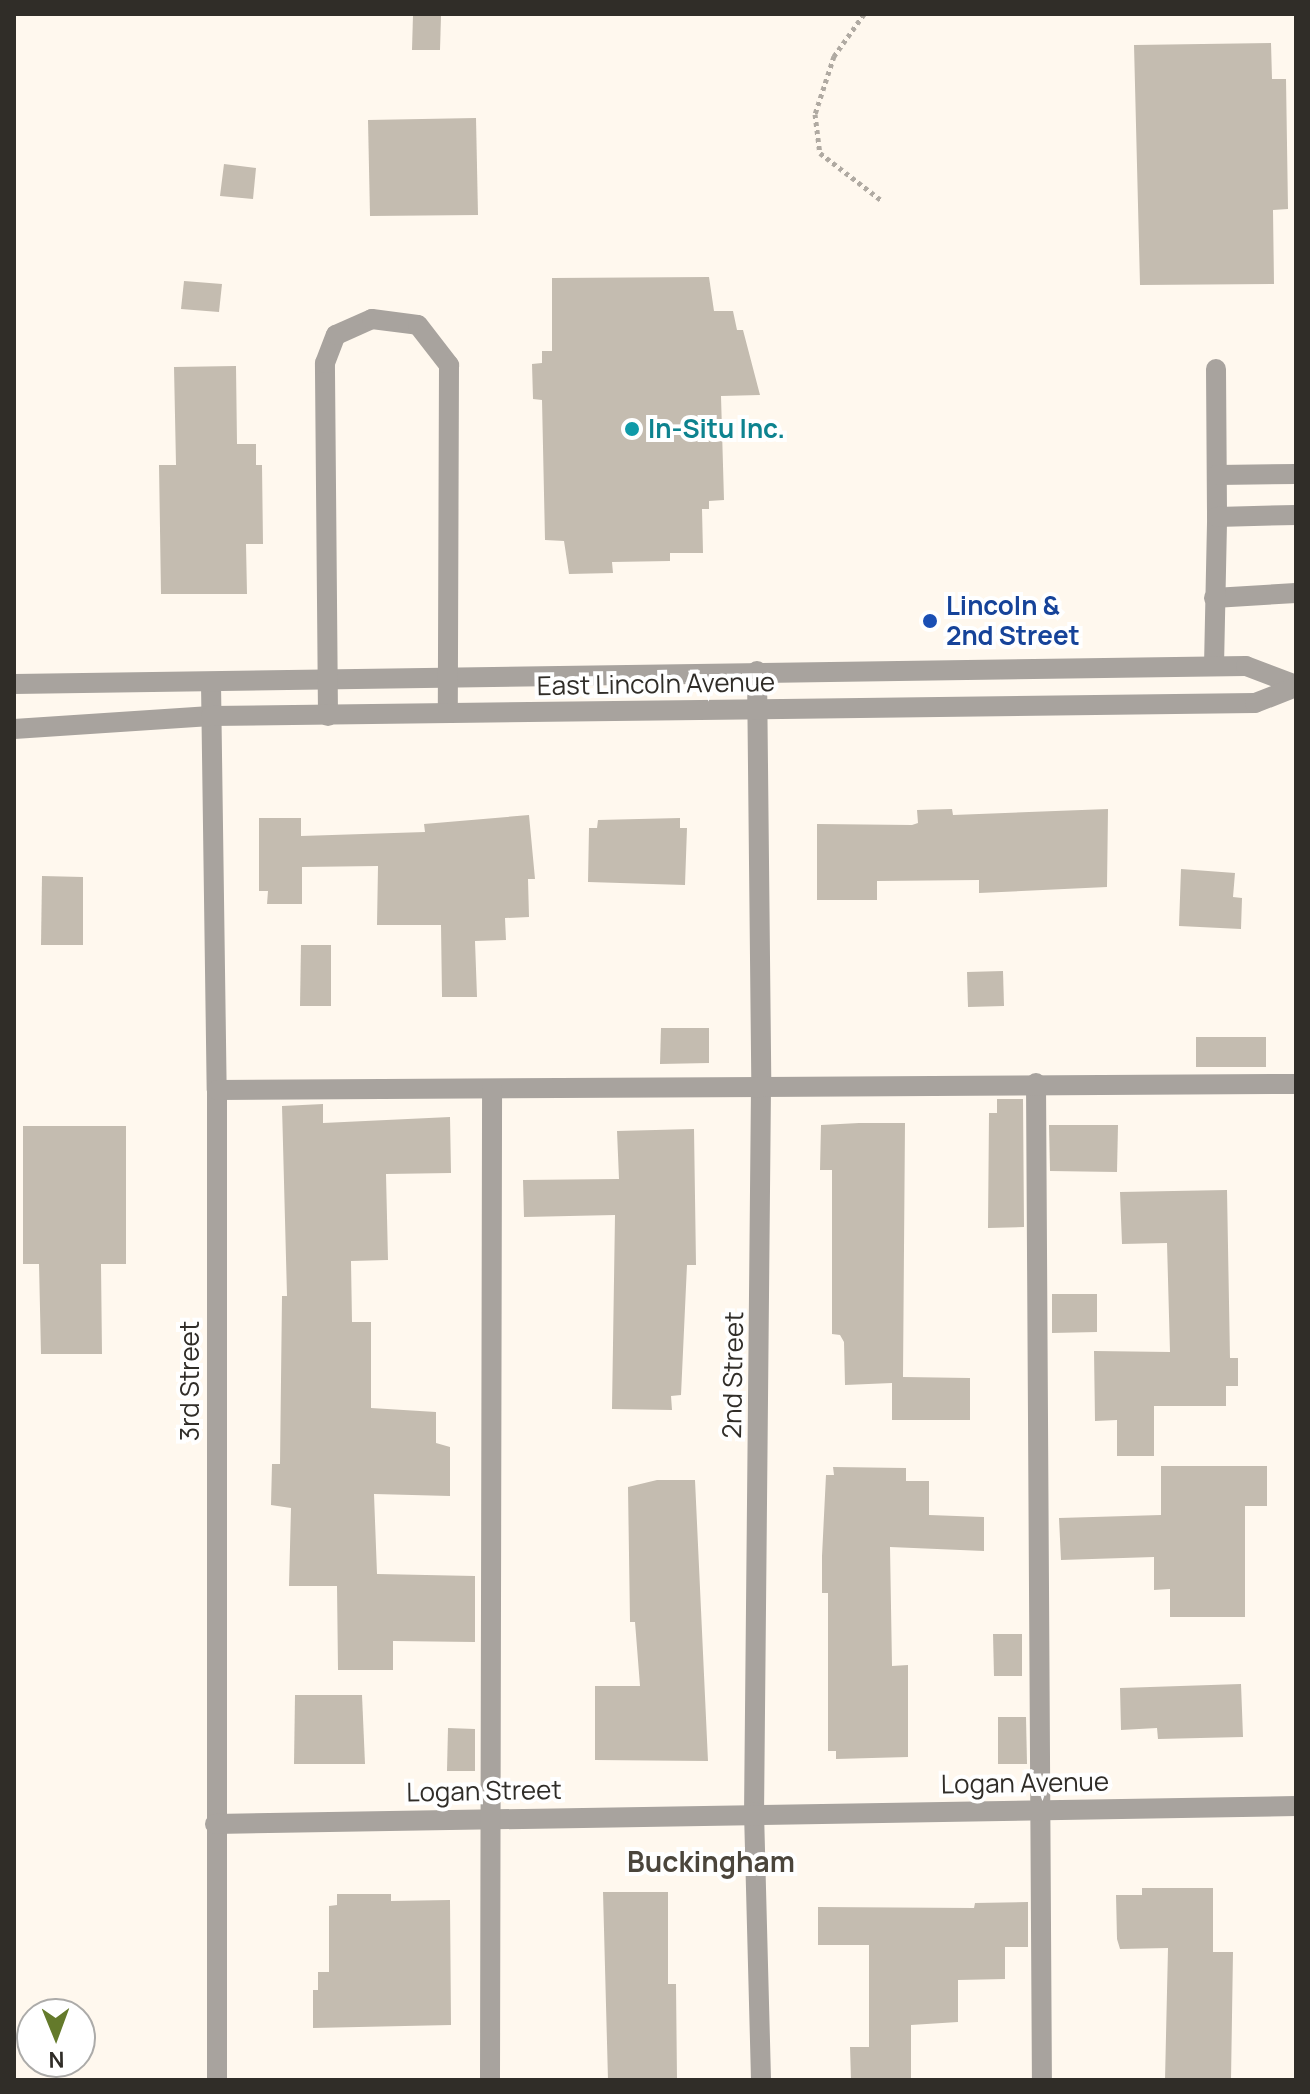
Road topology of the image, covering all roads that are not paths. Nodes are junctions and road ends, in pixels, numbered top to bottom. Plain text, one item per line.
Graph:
1 (1216, 369) dead end
2 (1296, 474) edge
3 (1217, 475) junction
4 (1296, 515) edge
5 (1217, 517) junction
6 (1296, 593) edge
7 (1214, 598) junction
8 (1214, 666) junction
9 (757, 671) junction
10 (449, 677) junction
11 (328, 679) junction
12 (211, 683) junction
13 (14, 684) edge
14 (1296, 686) edge
15 (757, 708) junction
16 (448, 712) junction
17 (211, 716) junction
18 (328, 716) junction
19 (14, 729) edge
20 (1036, 1083) junction
21 (1296, 1084) edge
22 (761, 1087) junction
23 (492, 1089) junction
24 (217, 1090) junction
25 (1296, 1806) edge
26 (1039, 1808) junction
27 (754, 1812) junction
28 (490, 1816) junction
29 (215, 1824) junction
30 (217, 2080) edge
31 (490, 2080) edge
32 (761, 2080) edge
33 (1042, 2080) edge

1 - 3 street
2 - 3 street
3 - 5 street
4 - 5 street
5 - 7 street
6 - 7 street
7 - 8 street
8 - 9 street, East Lincoln Avenue
8 - 14 street, East Lincoln Avenue
9 - 10 street, East Lincoln Avenue
9 - 15 street, 2nd Street
10 - 11 street, East Lincoln Avenue
10 - 11 street
10 - 16 street
11 - 12 street, East Lincoln Avenue
11 - 18 street
12 - 13 street, East Lincoln Avenue
12 - 17 street, 3rd Street
14 - 15 street, East Lincoln Avenue
15 - 16 street, East Lincoln Avenue
15 - 22 street, 2nd Street
16 - 18 street, East Lincoln Avenue
17 - 18 street, East Lincoln Avenue
17 - 19 street, East Lincoln Avenue
17 - 24 street, 3rd Street
20 - 21 street
20 - 22 street
20 - 26 street
22 - 23 street
22 - 27 street, 2nd Street
23 - 24 street
23 - 28 street
24 - 29 street, 3rd Street
25 - 26 street, Logan Avenue
26 - 27 street, Logan Avenue
26 - 33 street
27 - 28 street, Logan Street
27 - 32 street, 2nd Street
28 - 29 street, Logan Street
28 - 31 street
29 - 30 street, 3rd Street

